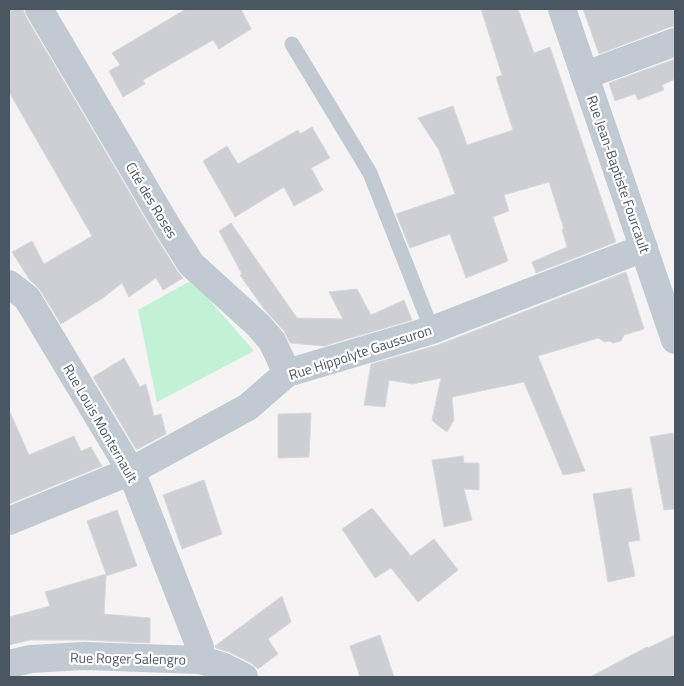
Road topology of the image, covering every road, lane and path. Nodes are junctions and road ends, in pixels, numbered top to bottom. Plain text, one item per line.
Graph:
1 (39, 9) edge
2 (562, 9) edge
3 (675, 42) edge
4 (292, 44) dead end
5 (586, 75) junction
6 (644, 248) junction
7 (9, 284) edge
8 (432, 330) junction
9 (674, 334) edge
10 (287, 373) junction
11 (132, 471) junction
12 (9, 521) edge
13 (200, 660) junction
14 (9, 664) edge
15 (244, 677) edge

1 - 10 street, Cité des Roses
2 - 5 street, Rue Jean-Baptiste Fourcault
3 - 5 street
4 - 8 lane
5 - 6 street, Rue Jean-Baptiste Fourcault
6 - 8 street, Rue Hippolyte Gaussuron
6 - 9 street, Rue Jean-Baptiste Fourcault
7 - 11 street, Rue Louis Monternault
8 - 10 street, Rue Hippolyte Gaussuron
10 - 11 street, Rue Hippolyte Gaussuron
11 - 12 street, Rue Hippolyte Gaussuron
11 - 13 street, Rue Louis Monternault
13 - 14 street, Rue Roger Salengro
13 - 15 street, Rue Roger Salengro

